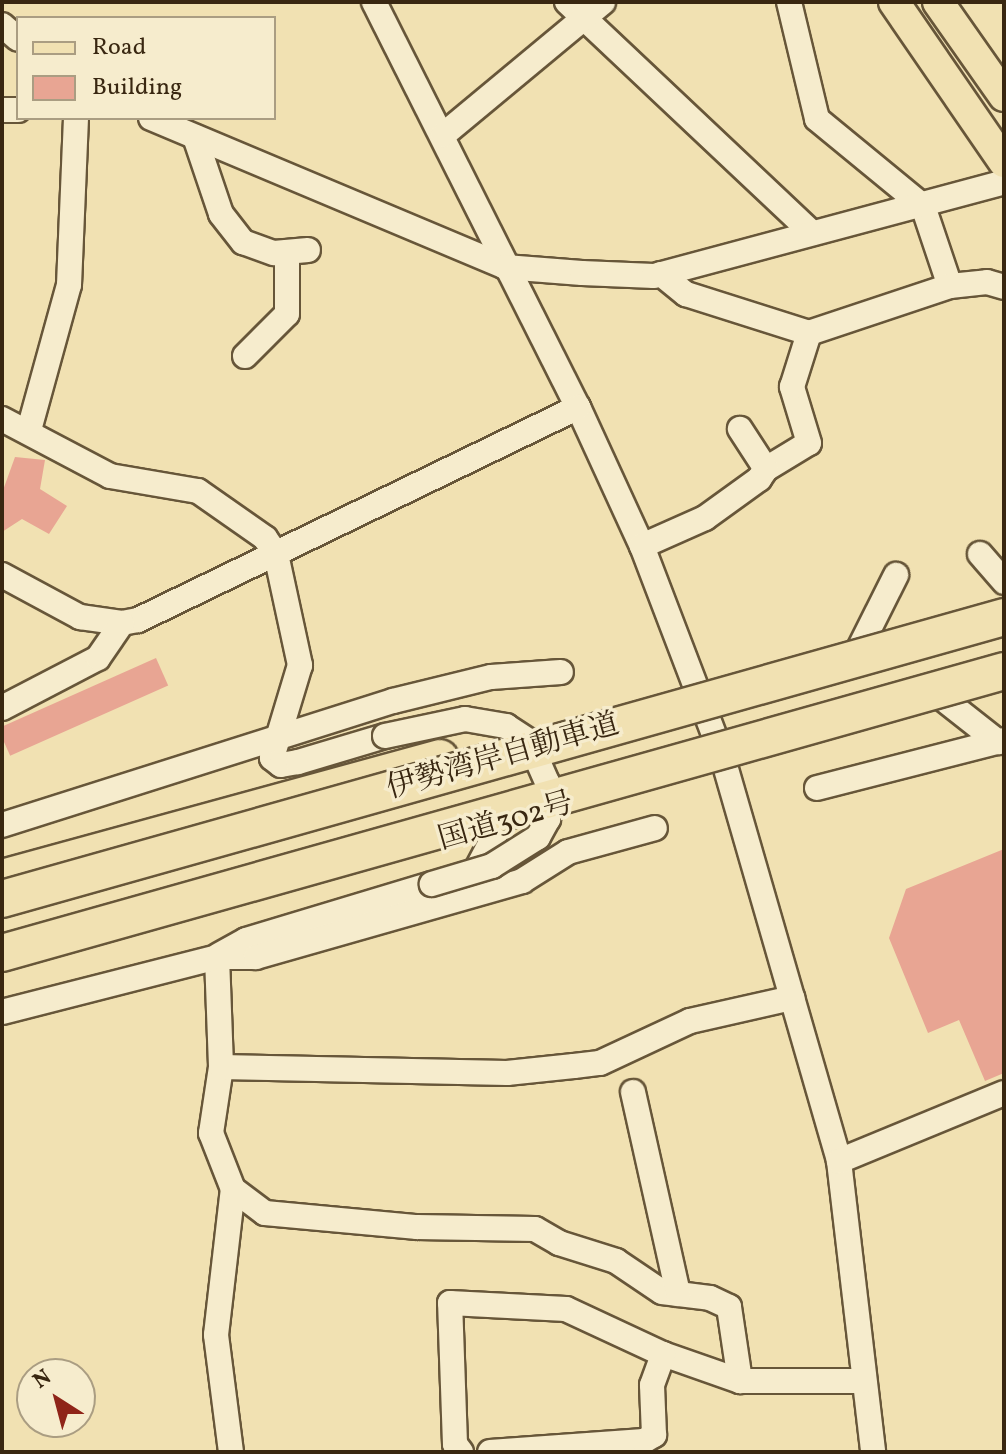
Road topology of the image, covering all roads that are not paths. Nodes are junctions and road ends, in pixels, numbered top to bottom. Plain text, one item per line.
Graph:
1 (374, 2) edge
2 (789, 2) edge
3 (894, 2) edge
4 (943, 3) edge
5 (585, 7) edge
6 (1004, 96) edge
7 (76, 120) edge
8 (156, 120) edge
9 (443, 135) junction
10 (195, 137) junction
11 (1004, 162) edge
12 (1004, 182) edge
13 (923, 206) junction
14 (812, 233) junction
15 (505, 267) junction
16 (661, 274) junction
17 (950, 286) junction
18 (1004, 287) edge
19 (809, 333) junction
20 (245, 356) dead end
21 (578, 407) junction
22 (2, 419) edge
23 (740, 429) dead end
24 (29, 430) junction
25 (766, 469) junction
26 (642, 546) junction
27 (276, 554) junction
28 (980, 554) dead end
29 (2, 575) edge
30 (896, 575) dead end
31 (1004, 582) edge
32 (1004, 610) edge
33 (1004, 617) edge
34 (122, 623) junction
35 (859, 649) junction
36 (561, 672) dead end
37 (1004, 672) edge
38 (699, 692) junction
39 (937, 694) junction
40 (393, 701) junction
41 (2, 708) edge
42 (275, 740) junction
43 (1001, 741) edge
44 (722, 755) junction
45 (439, 758) junction
46 (817, 788) dead end
47 (2, 825) edge
48 (499, 827) junction
49 (655, 828) dead end
50 (2, 878) edge
51 (462, 898) junction
52 (2, 899) edge
53 (2, 952) edge
54 (217, 957) junction
55 (792, 998) junction
56 (2, 1012) edge
57 (221, 1067) junction
58 (633, 1092) dead end
59 (1004, 1093) edge
60 (839, 1161) junction
61 (233, 1189) junction
62 (678, 1294) junction
63 (663, 1354) junction
64 (740, 1381) junction
65 (863, 1381) junction
66 (231, 1452) edge
67 (461, 1452) edge
68 (490, 1452) edge
69 (873, 1452) edge

1 - 9 street
2 - 13 street
3 - 11 main road
4 - 6 main road
5 - 9 street
5 - 14 street
7 - 24 street
8 - 10 street
9 - 15 street
10 - 15 street
10 - 20 street
12 - 13 street
13 - 14 street
13 - 17 street
14 - 16 street
15 - 16 street
15 - 21 street
16 - 19 street
17 - 18 street
17 - 19 street
19 - 25 street
21 - 26 street
21 - 27 street
22 - 24 street
23 - 25 street
24 - 27 street
25 - 26 street
26 - 38 street
27 - 34 street
27 - 42 street
28 - 31 street
29 - 34 street
30 - 35 street
32 - 35 highway
33 - 52 highway, 伊勢湾岸自動車道, bridge
34 - 41 street
35 - 38 highway
36 - 40 street
37 - 39 highway, 国道302号
37 - 53 highway, 伊勢湾岸自動車道, bridge
38 - 44 street
38 - 45 highway
39 - 43 street
39 - 44 highway, 国道302号
40 - 42 street
40 - 45 street
42 - 47 street
42 - 54 street, bridge
43 - 46 street
44 - 48 highway, 国道302号
44 - 55 street
45 - 50 highway
48 - 51 street
48 - 53 highway, 国道302号
49 - 51 street
51 - 54 street
54 - 56 street
54 - 57 street
55 - 57 street
55 - 60 street
57 - 61 street
58 - 62 street
59 - 60 street
60 - 65 street
61 - 62 street
61 - 66 street
62 - 64 street
63 - 64 street
63 - 67 street
63 - 68 street
64 - 65 street
65 - 69 street

